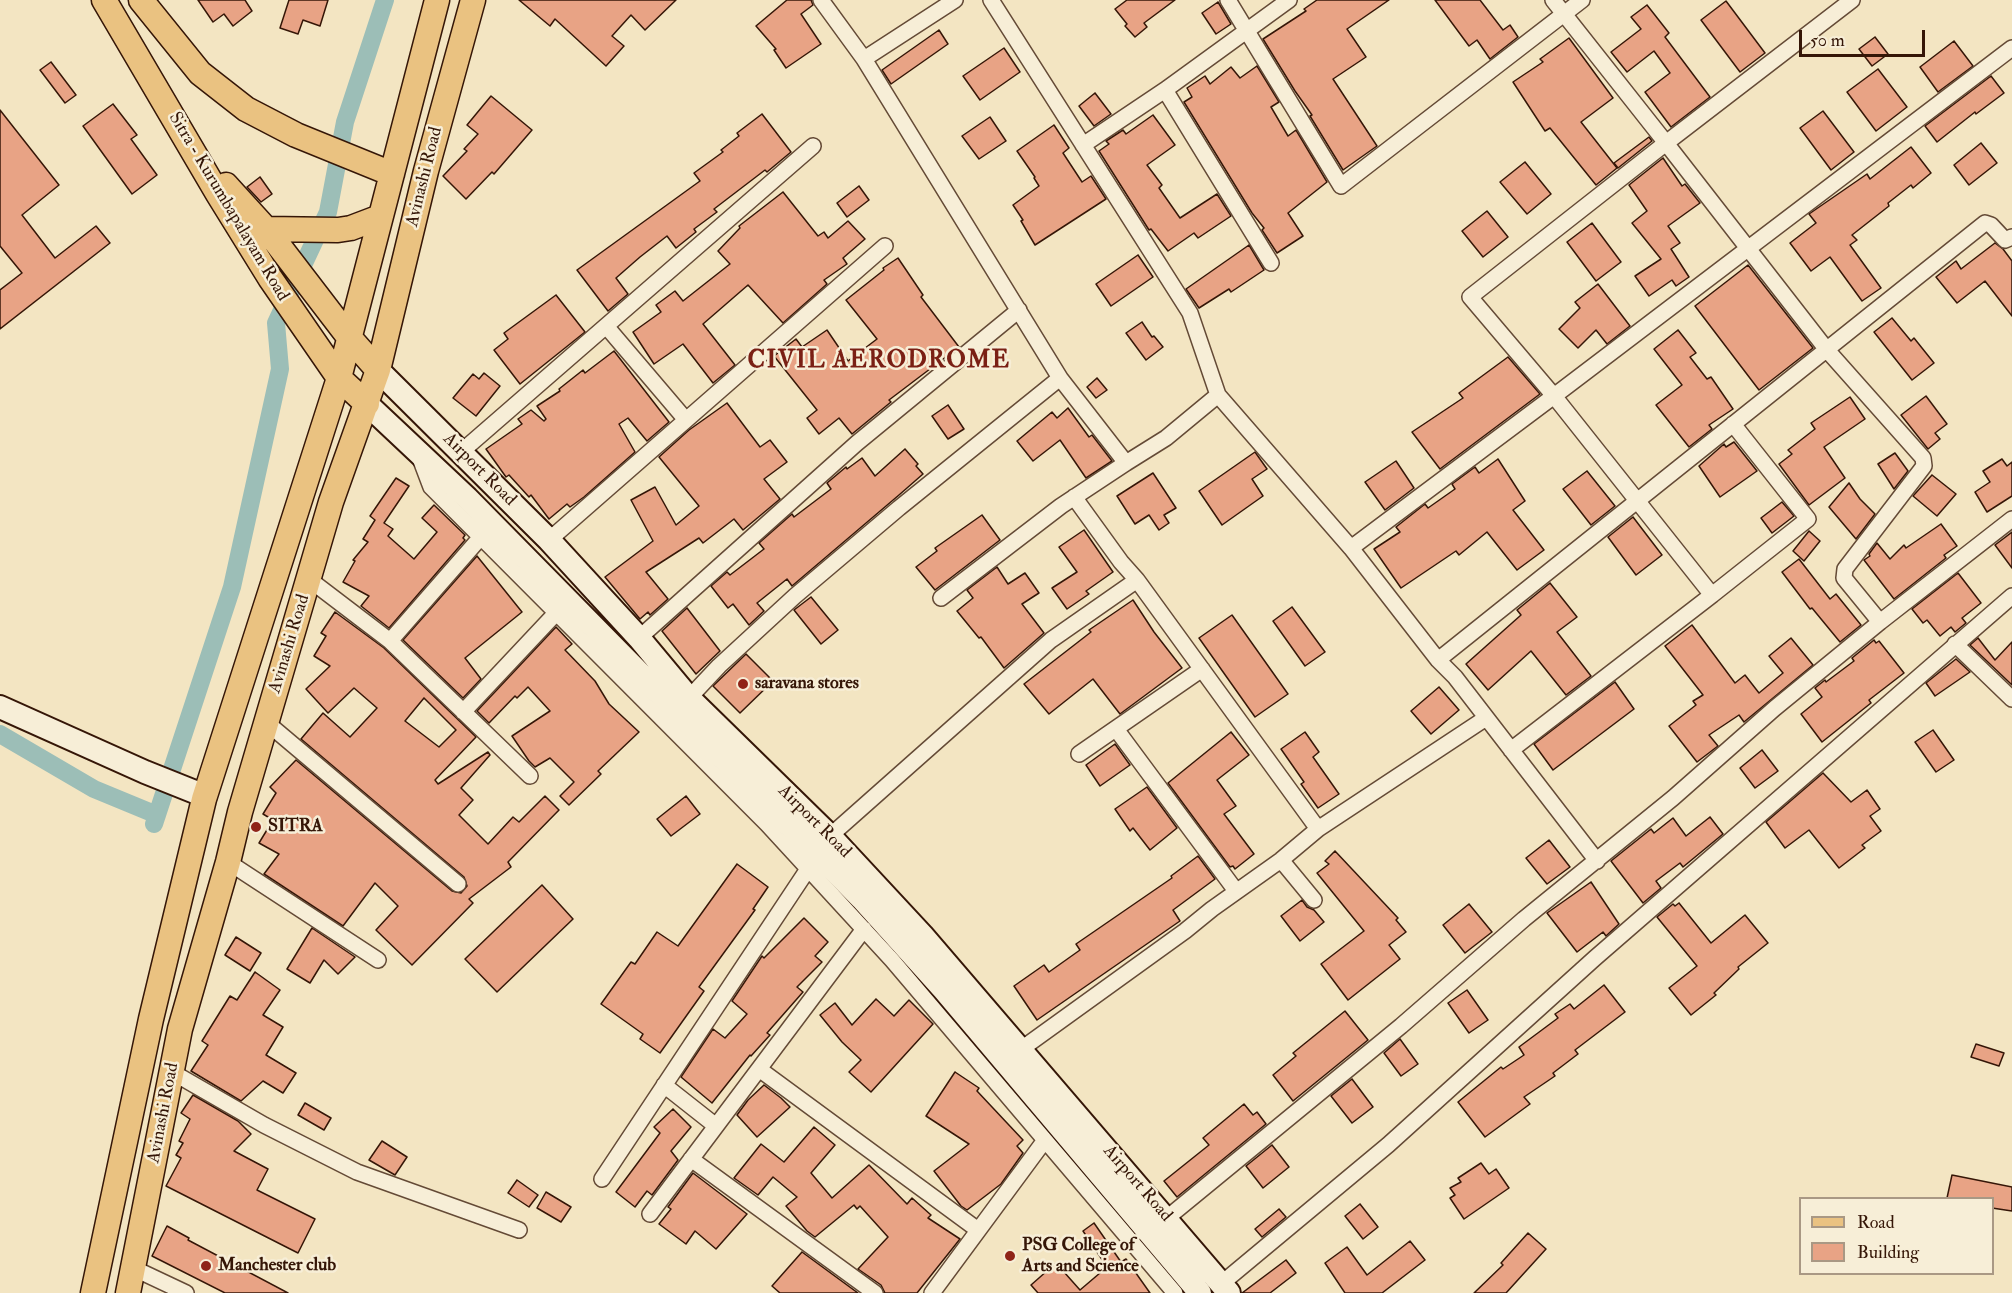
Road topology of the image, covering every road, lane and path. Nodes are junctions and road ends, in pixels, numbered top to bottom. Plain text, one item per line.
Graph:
1 (104, 0) edge
2 (116, 0) edge
3 (141, 0) edge
4 (438, 0) edge
5 (473, 0) edge
6 (821, 0) edge
7 (955, 0) edge
8 (991, 0) edge
9 (1228, 0) edge
10 (1289, 0) edge
11 (1553, 0) edge
12 (1582, 0) edge
13 (1852, 0) edge
14 (1563, 14) junction
15 (1247, 31) junction
16 (2012, 48) edge
17 (864, 59) junction
18 (1165, 90) junction
19 (1666, 143) junction
20 (1083, 145) junction
21 (813, 146) dead end
22 (383, 170) junction
23 (380, 217) junction
24 (270, 235) junction
25 (2012, 237) edge
26 (885, 246) dead end
27 (1748, 247) junction
28 (1271, 263) dead end
29 (1019, 310) junction
30 (606, 326) junction
31 (348, 336) junction
32 (1827, 350) junction
33 (378, 369) junction
34 (339, 378) junction
35 (1060, 378) junction
36 (1218, 394) junction
37 (1554, 396) junction
38 (367, 404) junction
39 (686, 420) junction
40 (1733, 424) junction
41 (418, 452) junction
42 (461, 452) junction
43 (1126, 463) junction
44 (1074, 497) junction
45 (1637, 500) junction
46 (2012, 519) edge
47 (480, 538) junction
48 (549, 540) junction
49 (1351, 548) junction
50 (309, 580) junction
51 (1137, 580) junction
52 (1712, 595) junction
53 (2012, 596) edge
54 (941, 598) dead end
55 (556, 612) junction
56 (1880, 622) junction
57 (639, 638) junction
58 (390, 641) junction
59 (1955, 644) junction
60 (1438, 660) junction
61 (1202, 669) junction
62 (689, 698) junction
63 (2012, 699) edge
64 (0, 707) edge
65 (464, 712) junction
66 (1486, 718) junction
67 (266, 722) junction
68 (1116, 729) junction
69 (1511, 750) junction
70 (1079, 754) dead end
71 (530, 776) dead end
72 (205, 796) junction
73 (1318, 829) junction
74 (830, 836) junction
75 (1281, 860) junction
76 (1597, 861) junction
77 (228, 862) junction
78 (808, 869) junction
79 (458, 884) dead end
80 (1236, 891) junction
81 (1314, 900) dead end
82 (864, 929) junction
83 (378, 960) dead end
84 (1020, 1050) junction
85 (759, 1069) junction
86 (172, 1072) junction
87 (664, 1085) junction
88 (716, 1126) junction
89 (1045, 1140) junction
90 (691, 1159) junction
91 (602, 1179) dead end
92 (650, 1214) dead end
93 (1167, 1218) junction
94 (519, 1230) dead end
95 (978, 1230) junction
96 (133, 1268) junction
97 (1225, 1289) edge
98 (93, 1293) edge
99 (128, 1293) edge
100 (186, 1293) edge
101 (875, 1293) edge
102 (932, 1293) edge
103 (1175, 1293) edge
104 (1200, 1293) edge

1 - 34 main road, Sitra - Kurumbapalayam Road
2 - 24 main road, Sitra - Kurumbapalayam Road
3 - 22 main road
4 - 22 main road, Avinashi Road
5 - 33 main road, Avinashi Road
6 - 17 street
7 - 17 street
8 - 20 street
9 - 15 street
10 - 15 street
11 - 14 street
12 - 14 street
13 - 19 street
14 - 15 street
14 - 19 street
15 - 18 street
16 - 27 street
17 - 29 street
18 - 20 street
18 - 28 street
19 - 27 street
19 - 37 street
20 - 36 street
21 - 30 street
22 - 23 main road, Avinashi Road
23 - 24 main road
23 - 31 main road, Avinashi Road
24 - 31 main road, Sitra - Kurumbapalayam Road
25 - 32 street
26 - 39 street
27 - 32 street
27 - 37 street
29 - 35 street
29 - 57 street
30 - 39 street
30 - 42 street
31 - 33 main road, Sitra - Kurumbapalayam Road
31 - 34 main road, Avinashi Road
32 - 40 street
32 - 56 street
33 - 38 main road, Avinashi Road
33 - 42 street, Airport Road
34 - 38 main road, Sitra - Kurumbapalayam Road
34 - 72 main road, Avinashi Road
35 - 43 street
35 - 62 street
36 - 43 street
36 - 49 street
37 - 45 street
37 - 49 street
38 - 41 street, Airport Road
38 - 50 main road, Avinashi Road
39 - 48 street
40 - 45 street
40 - 52 street
41 - 47 street
41 - 104 street, Airport Road
42 - 48 street, Airport Road
43 - 44 street
44 - 51 street
44 - 54 street
45 - 52 street
45 - 60 street
46 - 56 street
47 - 55 street
47 - 58 street
48 - 57 street, Airport Road
49 - 60 street
50 - 58 street
50 - 67 main road, Avinashi Road
51 - 61 street
51 - 74 street
52 - 69 street
53 - 59 street
55 - 65 street
55 - 78 street
56 - 76 street
57 - 62 street, Airport Road
58 - 65 street
59 - 63 street
59 - 97 street
60 - 66 street
61 - 68 street
61 - 73 street
62 - 74 street, Airport Road
64 - 72 street
65 - 71 street
66 - 69 street
66 - 73 street
67 - 77 main road, Avinashi Road
67 - 79 street
68 - 70 street
68 - 80 street
69 - 76 street
72 - 98 main road, Avinashi Road
73 - 75 street
74 - 84 street, Airport Road
75 - 80 street
75 - 81 street
76 - 93 street
77 - 83 street
77 - 86 main road, Avinashi Road
78 - 82 street
78 - 87 street
80 - 84 street
82 - 85 street
82 - 89 street
84 - 93 street, Airport Road
85 - 88 street
85 - 95 street
86 - 94 street
86 - 96 main road, Avinashi Road
87 - 88 street
87 - 91 street
88 - 90 street
89 - 95 street
89 - 103 street
90 - 92 street
90 - 101 street
93 - 97 street, Airport Road
95 - 102 street
96 - 99 main road, Avinashi Road
96 - 100 street

